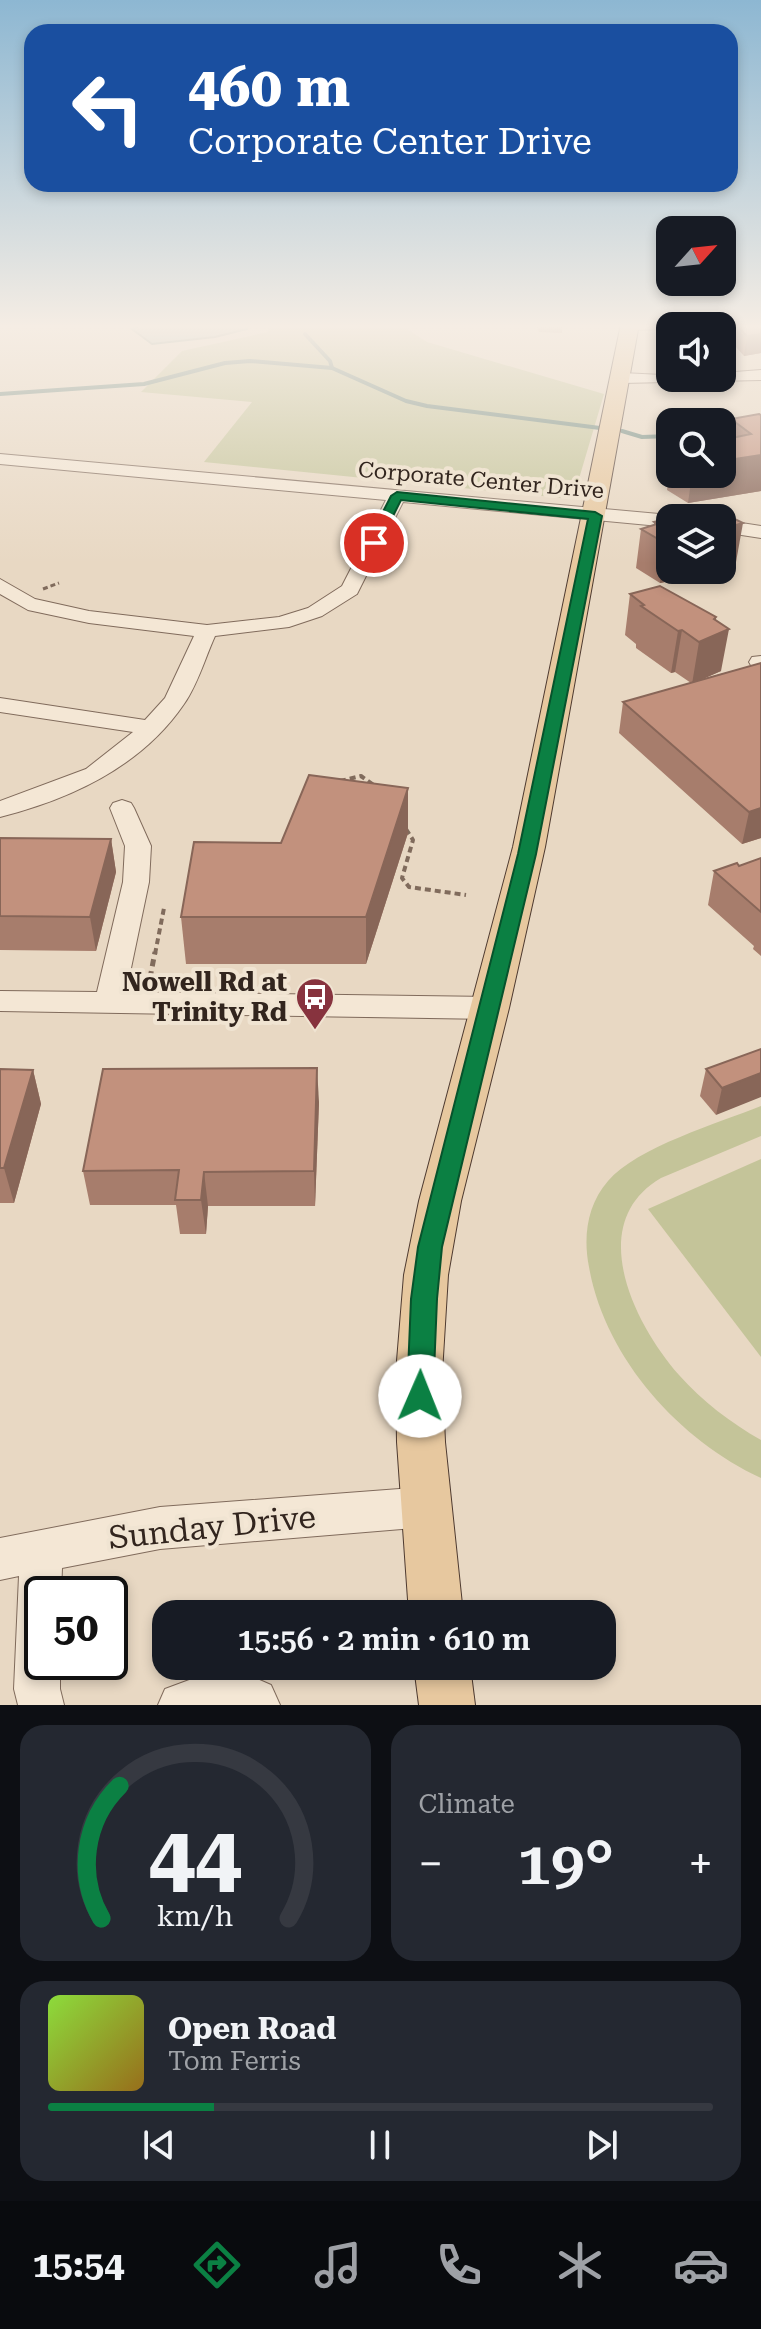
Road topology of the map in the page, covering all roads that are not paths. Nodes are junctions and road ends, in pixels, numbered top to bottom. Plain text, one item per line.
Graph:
1 (617, 404) edge
2 (0, 459) edge
3 (397, 496) junction
4 (595, 516) junction
5 (656, 520) edge
6 (736, 528) edge
7 (761, 532) edge
8 (0, 585) edge
9 (207, 631) junction
10 (0, 705) edge
11 (151, 728) junction
12 (122, 808) dead end
13 (0, 809) edge
14 (0, 1001) edge
15 (109, 1002) junction
16 (491, 1008) junction
17 (426, 1507) junction
18 (21, 1555) edge
19 (435, 1600) edge
20 (444, 1680) edge
21 (41, 1705) edge
22 (181, 1705) edge
23 (257, 1705) edge
24 (447, 1705) edge

1 - 4 main road
2 - 3 street, Corporate Center Drive
3 - 4 street, Corporate Center Drive
3 - 9 street
4 - 5 street, Corporate Center Drive
4 - 16 main road
6 - 7 street
8 - 9 street
9 - 11 street
10 - 11 street
11 - 13 street
12 - 15 street
14 - 15 street
15 - 16 street
16 - 17 main road
17 - 18 street, Sunday Drive
17 - 19 main road
18 - 21 street
20 - 24 main road
22 - 23 street

